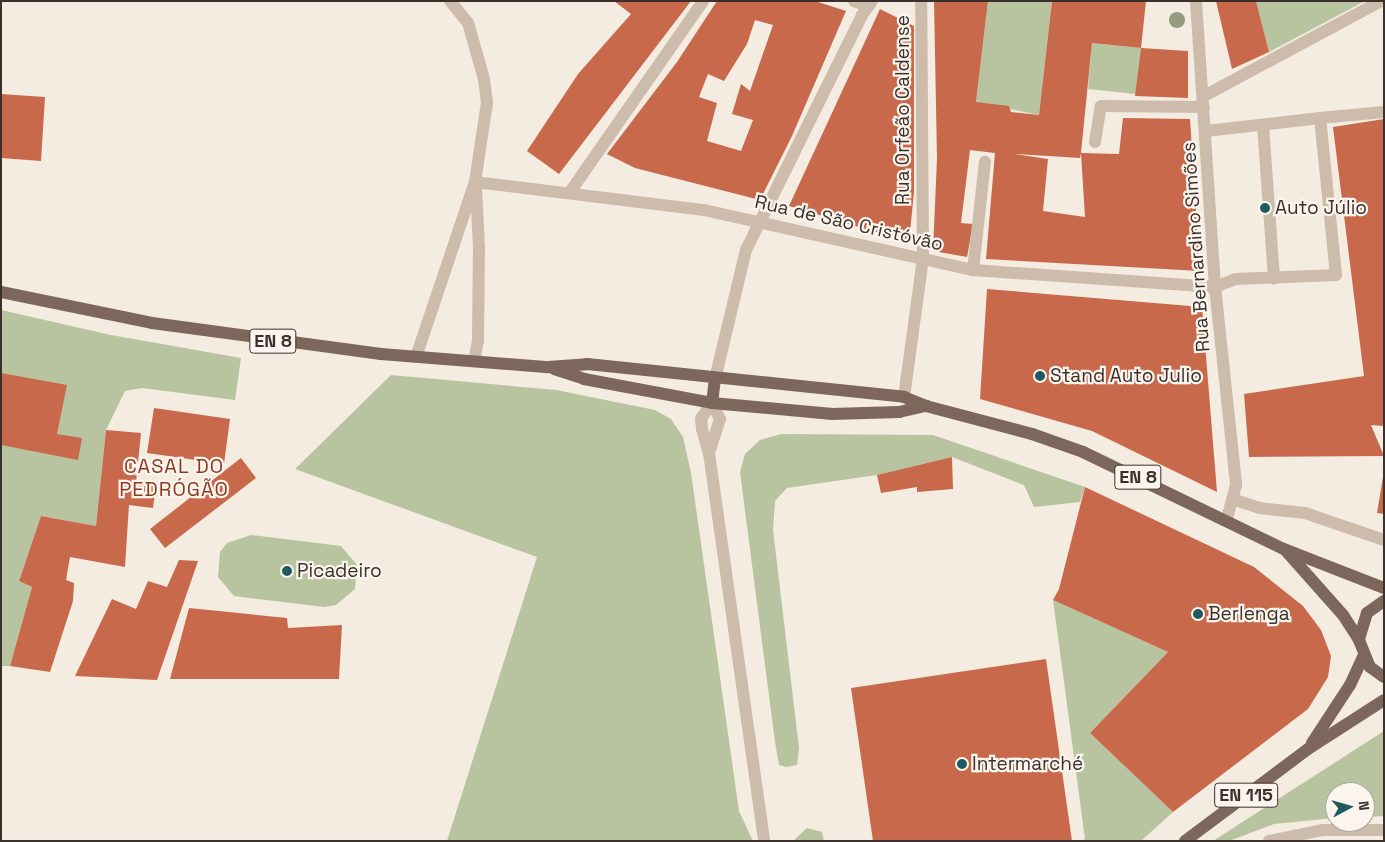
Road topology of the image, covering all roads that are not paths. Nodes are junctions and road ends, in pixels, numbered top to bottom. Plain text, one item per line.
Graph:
1 (450, 1) edge
2 (703, 1) edge
3 (854, 1) edge
4 (921, 1) edge
5 (1196, 1) edge
6 (1381, 1) edge
7 (870, 4) edge
8 (1204, 102) junction
9 (1384, 112) edge
10 (1320, 118) junction
11 (1263, 124) junction
12 (1206, 131) junction
13 (1095, 142) dead end
14 (985, 162) dead end
15 (475, 182) junction
16 (570, 192) junction
17 (762, 222) junction
18 (923, 259) junction
19 (973, 270) junction
20 (1274, 279) junction
21 (1215, 287) junction
22 (1, 292) edge
23 (416, 357) junction
24 (474, 361) junction
25 (548, 367) junction
26 (715, 378) junction
27 (904, 397) junction
28 (712, 403) junction
29 (926, 406) junction
30 (1232, 499) junction
31 (1227, 519) junction
32 (1384, 540) edge
33 (1284, 549) junction
34 (1384, 588) edge
35 (1384, 601) edge
36 (1359, 640) junction
37 (1364, 657) junction
38 (1384, 677) edge
39 (1384, 700) edge
40 (1308, 749) junction
41 (1384, 830) edge
42 (764, 841) edge
43 (1185, 841) edge
44 (1269, 841) edge

1 - 15 street
2 - 16 street
3 - 7 street
4 - 18 street, Rua Orfeão Caldense
5 - 8 street, Rua Bernardino Simões
6 - 8 street
7 - 17 street
8 - 12 street, Rua Bernardino Simões
8 - 13 street
9 - 10 street
10 - 11 street
10 - 20 street
11 - 12 street
11 - 20 street
12 - 21 street, Rua Bernardino Simões
14 - 19 street
15 - 16 street, Rua de São Cristóvão
15 - 23 street
15 - 24 street
16 - 17 street, Rua de São Cristóvão
17 - 18 street, Rua de São Cristóvão
17 - 26 street
18 - 19 street, Rua de São Cristóvão
18 - 27 street, Rua Orfeão Caldense
19 - 21 street, Rua de São Cristóvão
20 - 21 street
21 - 30 street, Rua Bernardino Simões
22 - 23 main road, EN 8
23 - 24 main road, EN 8
24 - 25 main road, EN 8
25 - 26 main road, EN 8
25 - 28 main road, EN 8
26 - 27 main road, EN 8
26 - 28 main road
27 - 29 main road, EN 8
28 - 29 main road, EN 8
28 - 42 street
29 - 31 main road, EN 8
30 - 31 street, Rua Bernardino Simões
30 - 32 street
31 - 33 main road, EN 8
33 - 34 main road, EN 8
33 - 36 main road, EN 8
35 - 36 main road
36 - 37 main road, EN 8
37 - 38 main road, EN 8
37 - 40 main road, EN 115
39 - 40 main road, EN 115
40 - 43 main road, EN 115
41 - 44 street

